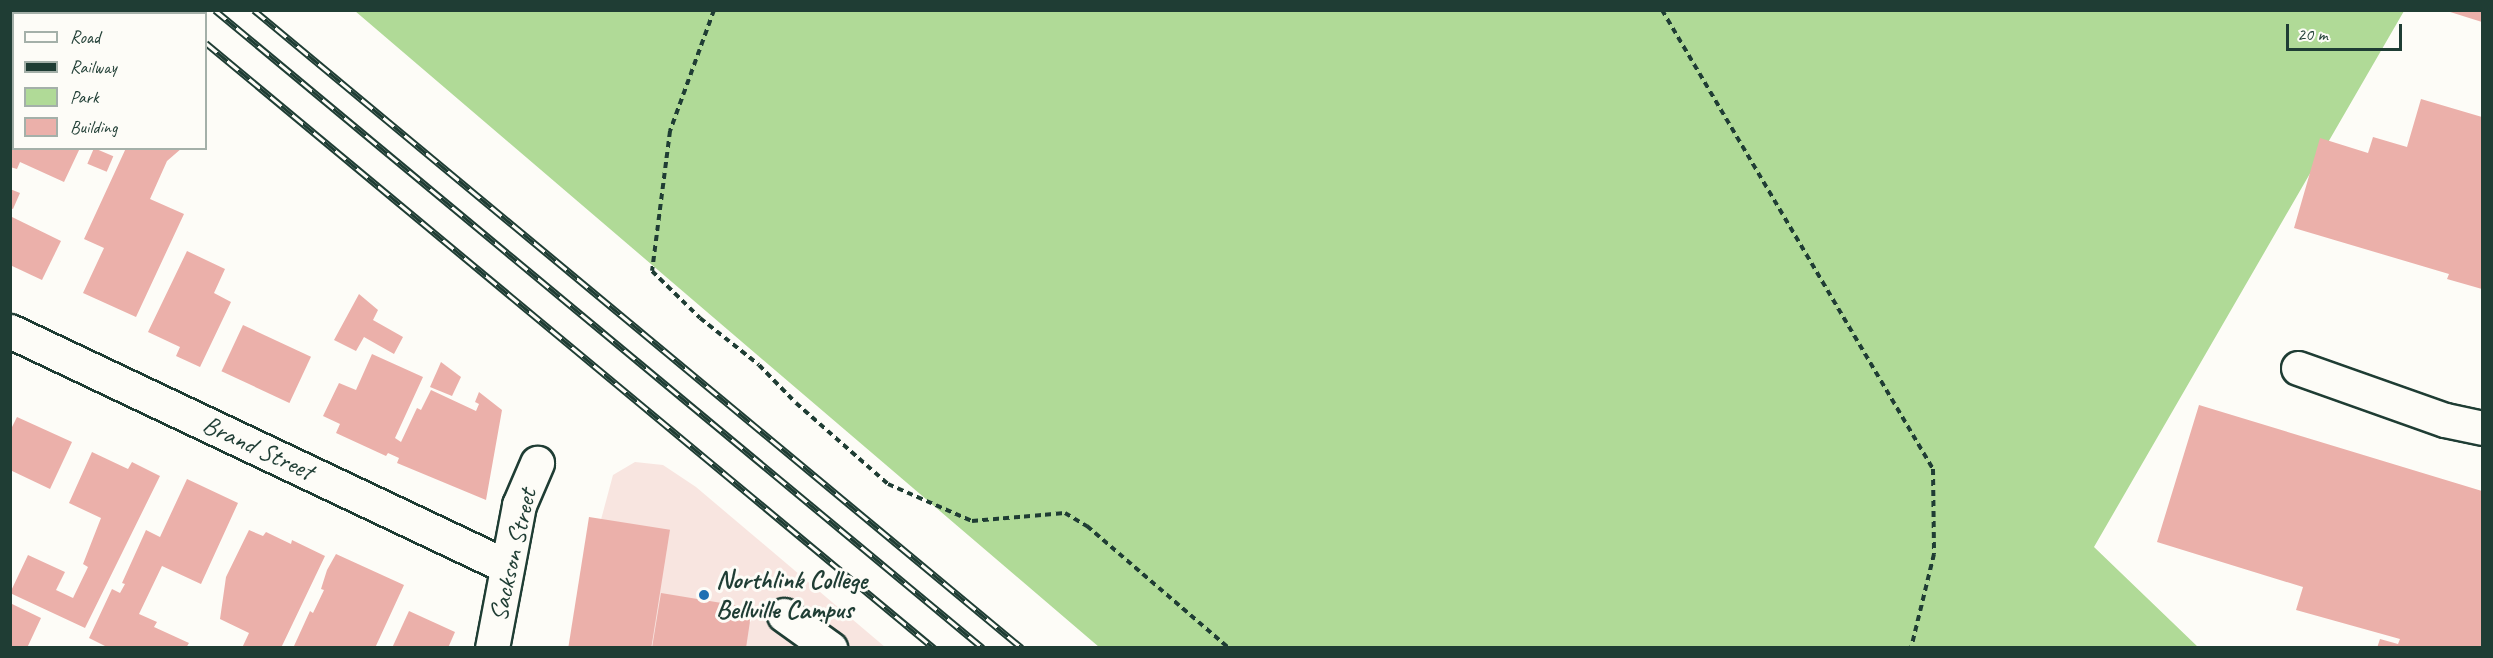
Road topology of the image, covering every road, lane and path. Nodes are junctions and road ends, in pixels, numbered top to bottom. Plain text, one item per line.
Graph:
1 (714, 10) edge
2 (1662, 10) edge
3 (10, 331) edge
4 (2298, 368) dead end
5 (2482, 428) edge
6 (537, 462) dead end
7 (506, 566) junction
8 (784, 615) dead end
9 (492, 648) edge
10 (830, 648) edge
11 (1229, 648) edge
12 (1911, 648) edge

1 - 11 path
2 - 12 path
3 - 7 street, Brand Street
4 - 5 street
6 - 7 street, Sackson Street
7 - 9 street, Sackson Street
8 - 10 street

